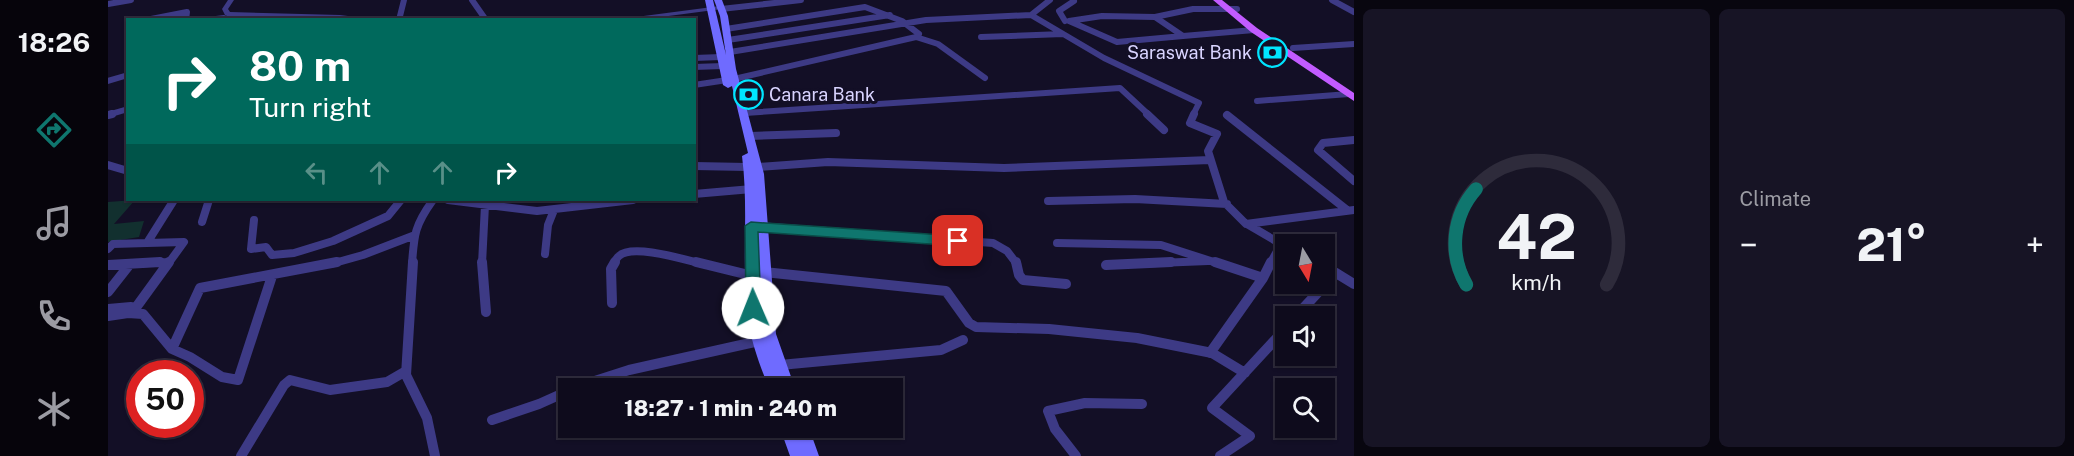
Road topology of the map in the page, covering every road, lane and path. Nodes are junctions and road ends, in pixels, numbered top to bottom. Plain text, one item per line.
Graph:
1 (131, 0) edge
2 (231, 0) edge
3 (404, 0) edge
4 (472, 0) edge
5 (801, 0) edge
6 (1050, 0) edge
7 (1217, 0) edge
8 (1332, 0) edge
9 (1074, 2) dead end
10 (108, 4) edge
11 (717, 5) edge
12 (1230, 6) edge
13 (1354, 12) edge
14 (890, 15) junction
15 (1031, 15) junction
16 (224, 17) edge
17 (1155, 17) junction
18 (156, 18) edge
19 (186, 18) edge
20 (355, 18) edge
21 (400, 18) edge
22 (485, 18) edge
23 (629, 18) edge
24 (1041, 21) junction
25 (1067, 21) junction
26 (905, 25) junction
27 (726, 29) junction
28 (1254, 30) junction
29 (1063, 34) junction
30 (916, 37) junction
31 (981, 37) dead end
32 (1184, 37) junction
33 (728, 40) junction
34 (1354, 44) edge
35 (1293, 48) junction
36 (696, 58) edge
37 (724, 58) junction
38 (696, 66) edge
39 (126, 76) edge
40 (985, 78) dead end
41 (728, 80) junction
42 (108, 81) edge
43 (696, 85) edge
44 (1352, 94) edge
45 (1257, 100) dead end
46 (126, 110) edge
47 (745, 113) junction
48 (108, 115) edge
49 (1227, 115) dead end
50 (1164, 130) dead end
51 (836, 133) dead end
52 (750, 136) junction
53 (1354, 140) edge
54 (1210, 160) junction
55 (696, 166) edge
56 (110, 167) edge
57 (753, 169) junction
58 (126, 171) edge
59 (1354, 181) edge
60 (752, 189) junction
61 (696, 194) edge
62 (173, 201) edge
63 (209, 201) edge
64 (400, 201) edge
65 (433, 201) edge
66 (455, 201) edge
67 (625, 201) edge
68 (1048, 201) dead end
69 (1227, 204) junction
70 (485, 205) junction
71 (554, 210) junction
72 (1350, 210) edge
73 (254, 220) dead end
74 (202, 222) dead end
75 (1246, 224) junction
76 (757, 226) junction
77 (415, 235) junction
78 (1275, 240) edge
79 (147, 243) junction
80 (1056, 243) dead end
81 (108, 249) edge
82 (545, 254) dead end
83 (1275, 258) edge
84 (1214, 261) junction
85 (169, 262) junction
86 (130, 264) junction
87 (108, 265) edge
88 (1106, 265) dead end
89 (1336, 273) joint
90 (758, 274) junction
91 (272, 276) junction
92 (1263, 278) junction
93 (1066, 284) dead end
94 (1354, 284) edge
95 (108, 292) edge
96 (612, 303) dead end
97 (1305, 306) edge
98 (108, 309) edge
99 (134, 310) junction
100 (486, 312) dead end
101 (108, 316) edge
102 (963, 340) dead end
103 (1275, 340) edge
104 (759, 341) junction
105 (172, 349) junction
106 (1210, 352) junction
107 (780, 365) junction
108 (406, 371) junction
109 (1245, 373) junction
110 (605, 378) edge
111 (772, 378) edge
112 (785, 378) edge
113 (558, 395) edge
114 (1142, 404) dead end
115 (492, 420) dead end
116 (792, 438) edge
117 (805, 438) edge
118 (241, 456) edge
119 (435, 456) edge
120 (798, 456) edge
121 (811, 456) edge
122 (1076, 456) edge
123 (1220, 456) edge

1 - 10 street
2 - 16 street
3 - 21 street
4 - 22 street
5 - 11 street
6 - 15 street
7 - 12 main road
8 - 13 street
9 - 25 street
11 - 23 street
11 - 27 main road
11 - 37 main road
12 - 17 street
12 - 28 main road
12 - 35 main road
14 - 26 street
14 - 27 street
14 - 33 street
15 - 24 street
15 - 26 street
16 - 20 street
17 - 25 street
17 - 32 street
18 - 19 street
24 - 25 street
24 - 29 street
25 - 32 street
26 - 30 street
26 - 37 street
27 - 33 main road
28 - 32 street
28 - 44 main road
29 - 31 street
29 - 54 street
30 - 40 street
30 - 41 street
33 - 37 main road
34 - 35 street
35 - 44 main road
36 - 37 street
37 - 38 street
37 - 41 main road
39 - 42 street
41 - 43 street
41 - 47 main road
41 - 57 main road
44 - 45 street
46 - 48 street
47 - 50 street
47 - 52 main road
49 - 72 street
51 - 52 street
52 - 57 main road
53 - 59 street
54 - 57 street
54 - 69 street
55 - 57 street
56 - 58 street
57 - 60 main road
57 - 76 main road
60 - 61 street
60 - 76 main road
62 - 79 street
63 - 74 street
64 - 73 street
65 - 77 street
66 - 70 street
67 - 71 street
68 - 69 street
69 - 75 street
70 - 71 street
70 - 100 street
71 - 82 street
72 - 75 street
75 - 78 street
76 - 90 main road
76 - 93 street
77 - 91 street
77 - 108 street
79 - 81 street
79 - 85 street
80 - 84 street
83 - 92 street
84 - 88 street
84 - 92 street
85 - 86 street
85 - 99 street
86 - 87 street
86 - 95 street
89 - 94 street
89 - 97 street
90 - 96 street
90 - 104 main road
90 - 106 street
90 - 107 main road
91 - 105 street
91 - 105 street
92 - 106 street
98 - 99 street
99 - 101 street
99 - 105 street
102 - 107 street
103 - 109 street
104 - 110 street
104 - 111 main road
106 - 109 street
107 - 112 main road
108 - 118 street
108 - 119 street
109 - 123 street
113 - 115 street
114 - 122 street
116 - 120 main road
117 - 121 main road

